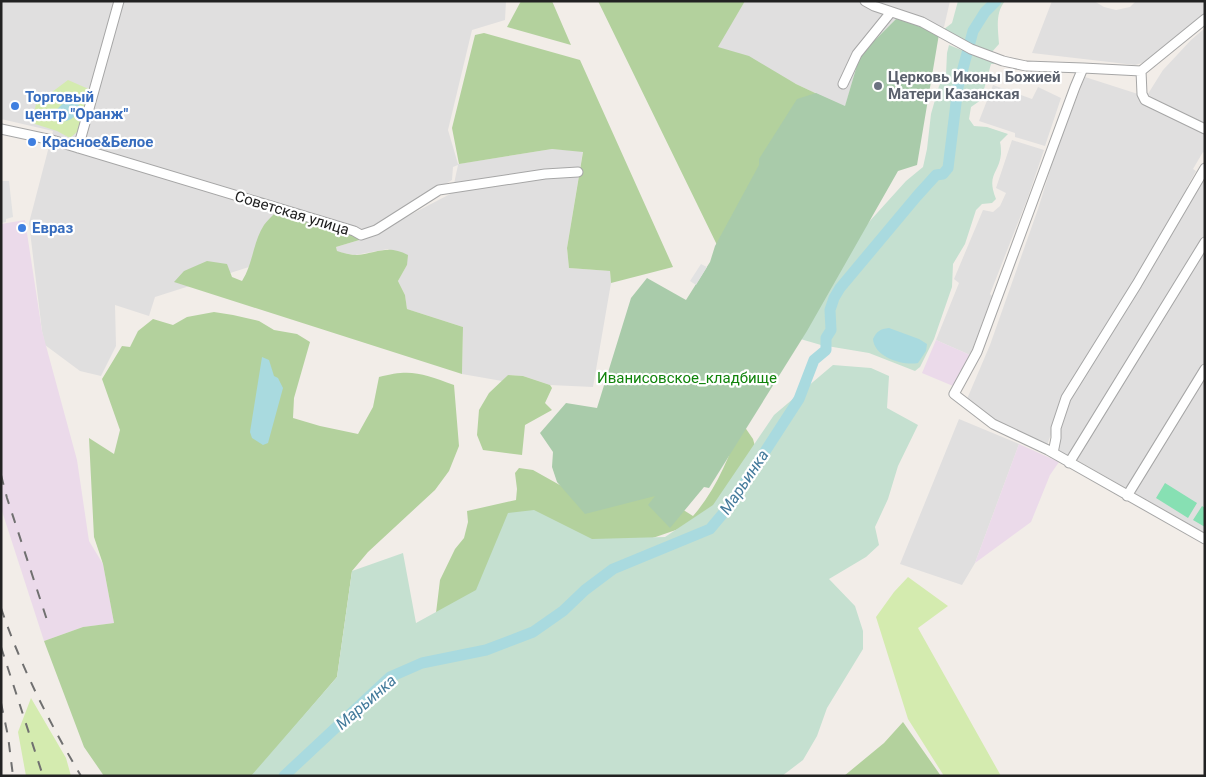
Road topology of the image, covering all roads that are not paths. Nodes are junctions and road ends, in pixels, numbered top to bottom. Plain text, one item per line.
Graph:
1 (119, 1) edge
2 (864, 1) edge
3 (892, 12) junction
4 (1205, 19) edge
5 (1083, 68) junction
6 (1141, 71) junction
7 (843, 84) dead end
8 (1, 129) edge
9 (1205, 129) edge
10 (78, 148) junction
11 (1205, 168) edge
12 (578, 172) dead end
13 (1205, 242) edge
14 (1205, 369) edge
15 (1053, 453) junction
16 (1069, 462) junction
17 (1127, 496) junction
18 (1205, 539) edge

1 - 10 street
2 - 3 street
3 - 5 street
3 - 7 street
4 - 6 street
5 - 6 street
5 - 15 street
6 - 9 street
8 - 10 street, Советская улица
10 - 12 street, Советская улица
11 - 15 street
13 - 16 street
14 - 17 street
15 - 16 street
16 - 17 street
17 - 18 street

